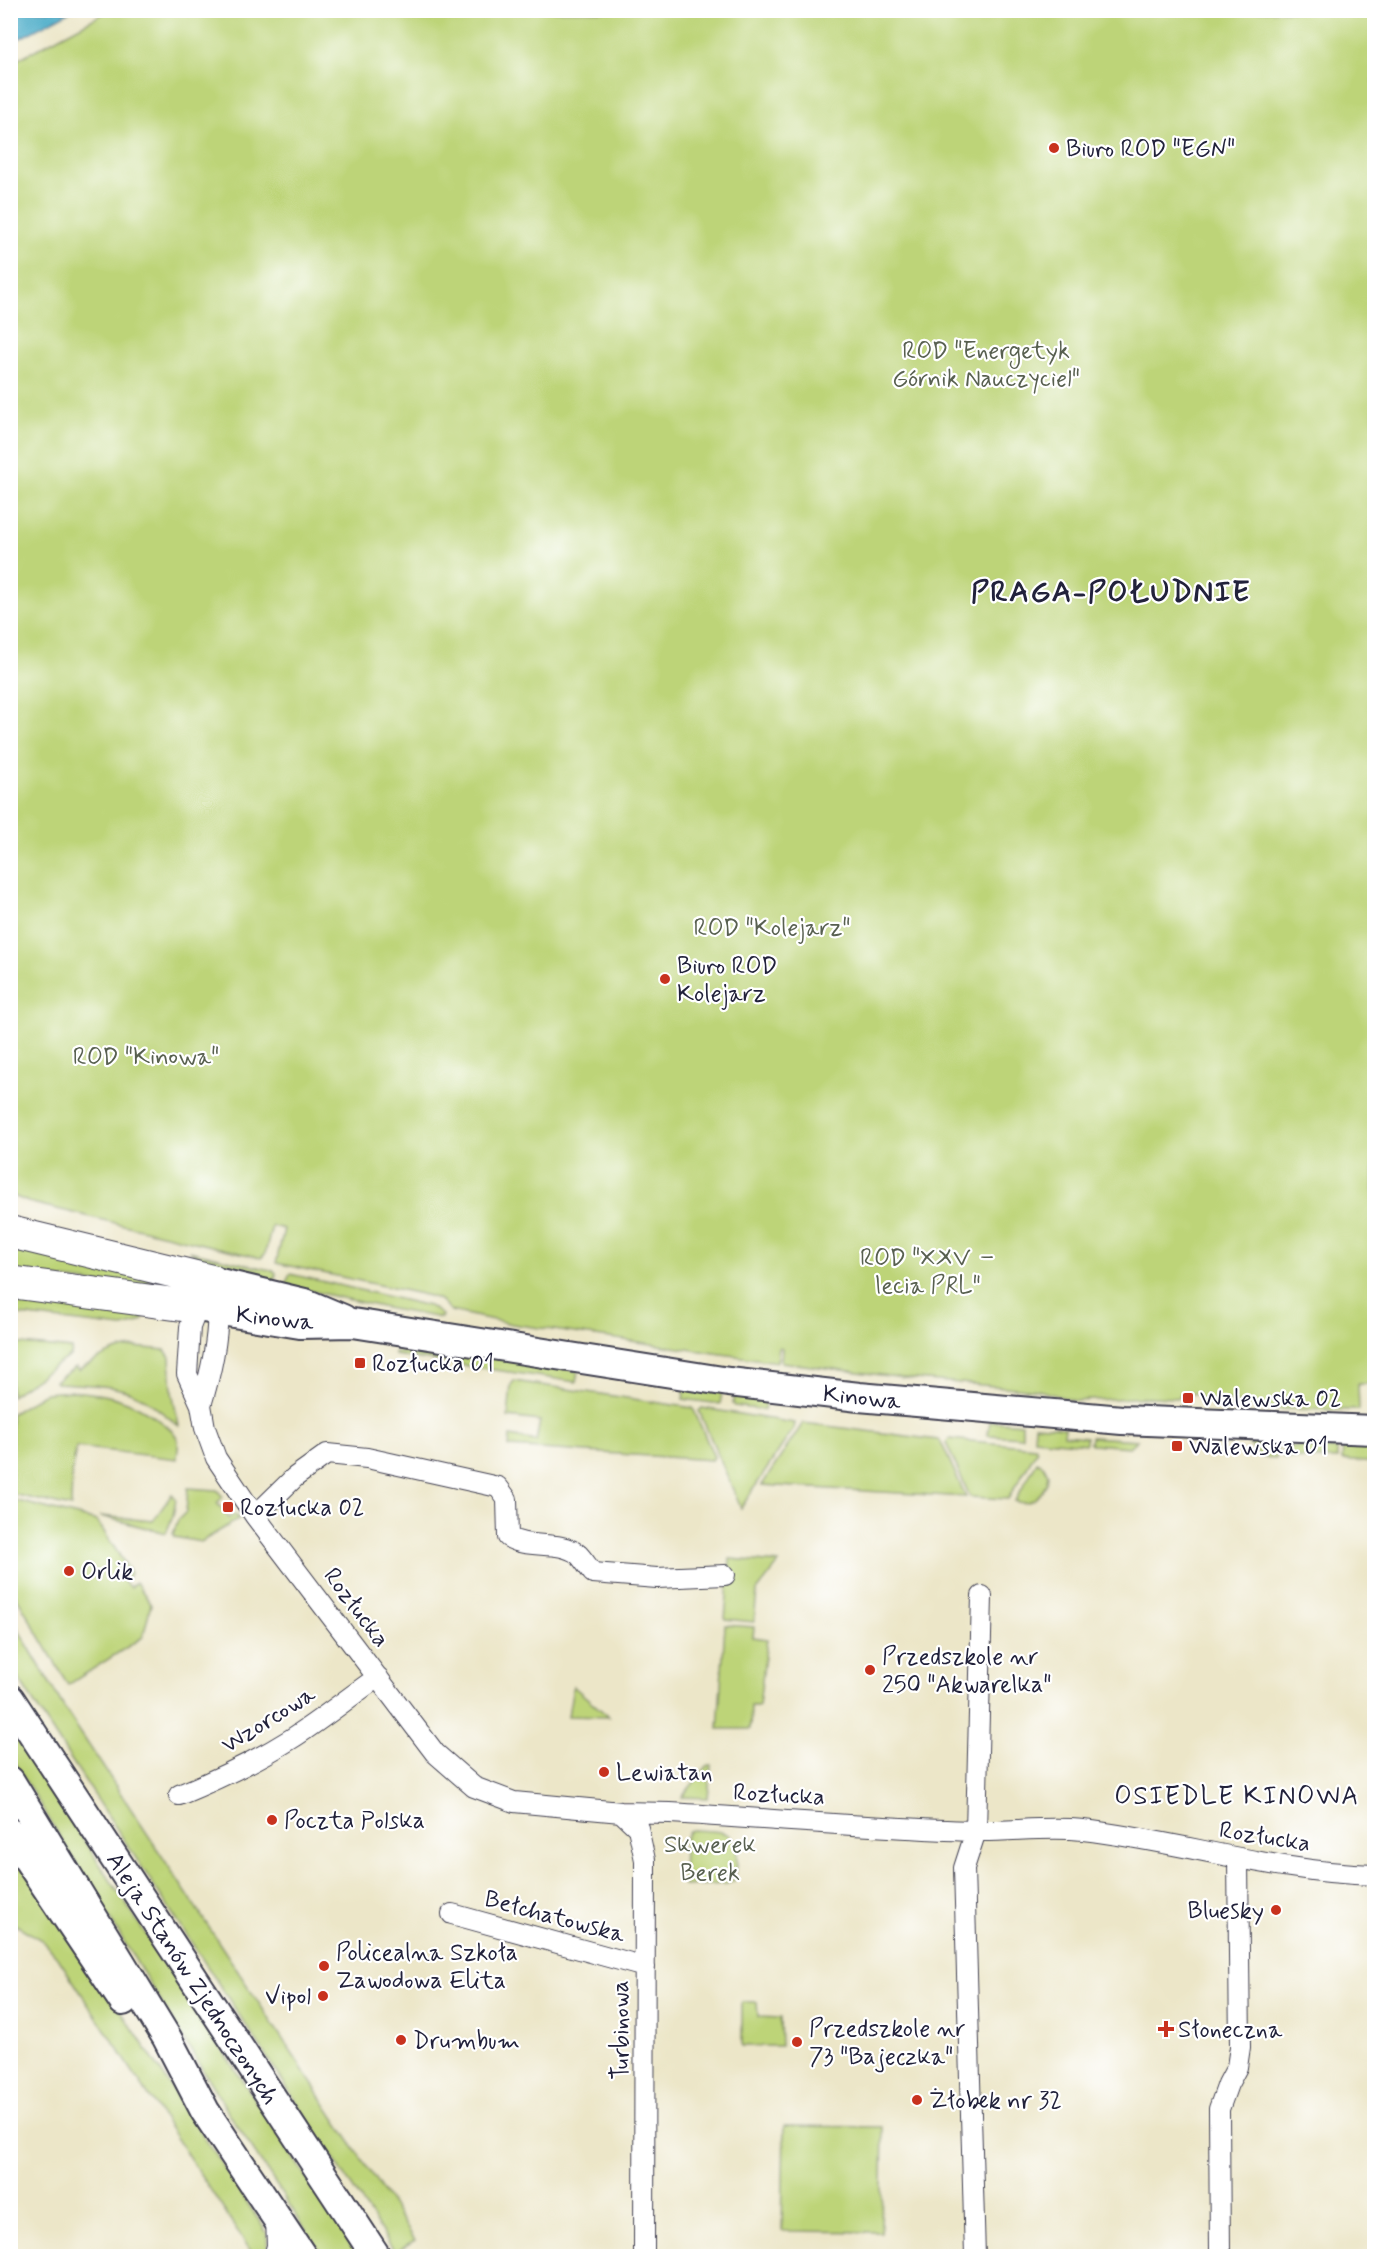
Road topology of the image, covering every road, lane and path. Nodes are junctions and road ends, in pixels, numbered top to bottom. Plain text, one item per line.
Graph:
1 (10, 1232) edge
2 (10, 1282) edge
3 (209, 1300) junction
4 (1374, 1430) edge
5 (255, 1516) junction
6 (725, 1575) dead end
7 (982, 1596) dead end
8 (378, 1677) junction
9 (10, 1699) edge
10 (10, 1781) edge
11 (179, 1795) dead end
12 (621, 1812) junction
13 (976, 1831) junction
14 (10, 1833) edge
15 (1238, 1858) junction
16 (1374, 1875) edge
17 (452, 1914) dead end
18 (645, 1966) junction
19 (205, 2111) junction
20 (276, 2217) junction
21 (274, 2256) edge
22 (302, 2256) edge
23 (376, 2256) edge
24 (644, 2256) edge
25 (975, 2256) edge
26 (1220, 2256) edge

1 - 3 main road
2 - 3 main road
3 - 4 main road, Kinowa
3 - 5 street, Rozłucka
5 - 6 street
5 - 8 street, Rozłucka
7 - 13 street
8 - 11 street, Wzorcowa
8 - 12 street, Rozłucka
9 - 23 main road, Aleja Stanów Zjednoczonych
10 - 19 main road, Aleja Stanów Zjednoczonych
12 - 13 street, Rozłucka
12 - 18 street, Turbinowa
13 - 15 street, Rozłucka
13 - 25 street
14 - 19 main road
15 - 16 street, Rozłucka
15 - 26 street
17 - 18 street, Bełchatowska
18 - 24 street, Turbinowa
19 - 20 main road, Aleja Stanów Zjednoczonych
20 - 21 street
20 - 22 main road, Aleja Stanów Zjednoczonych

